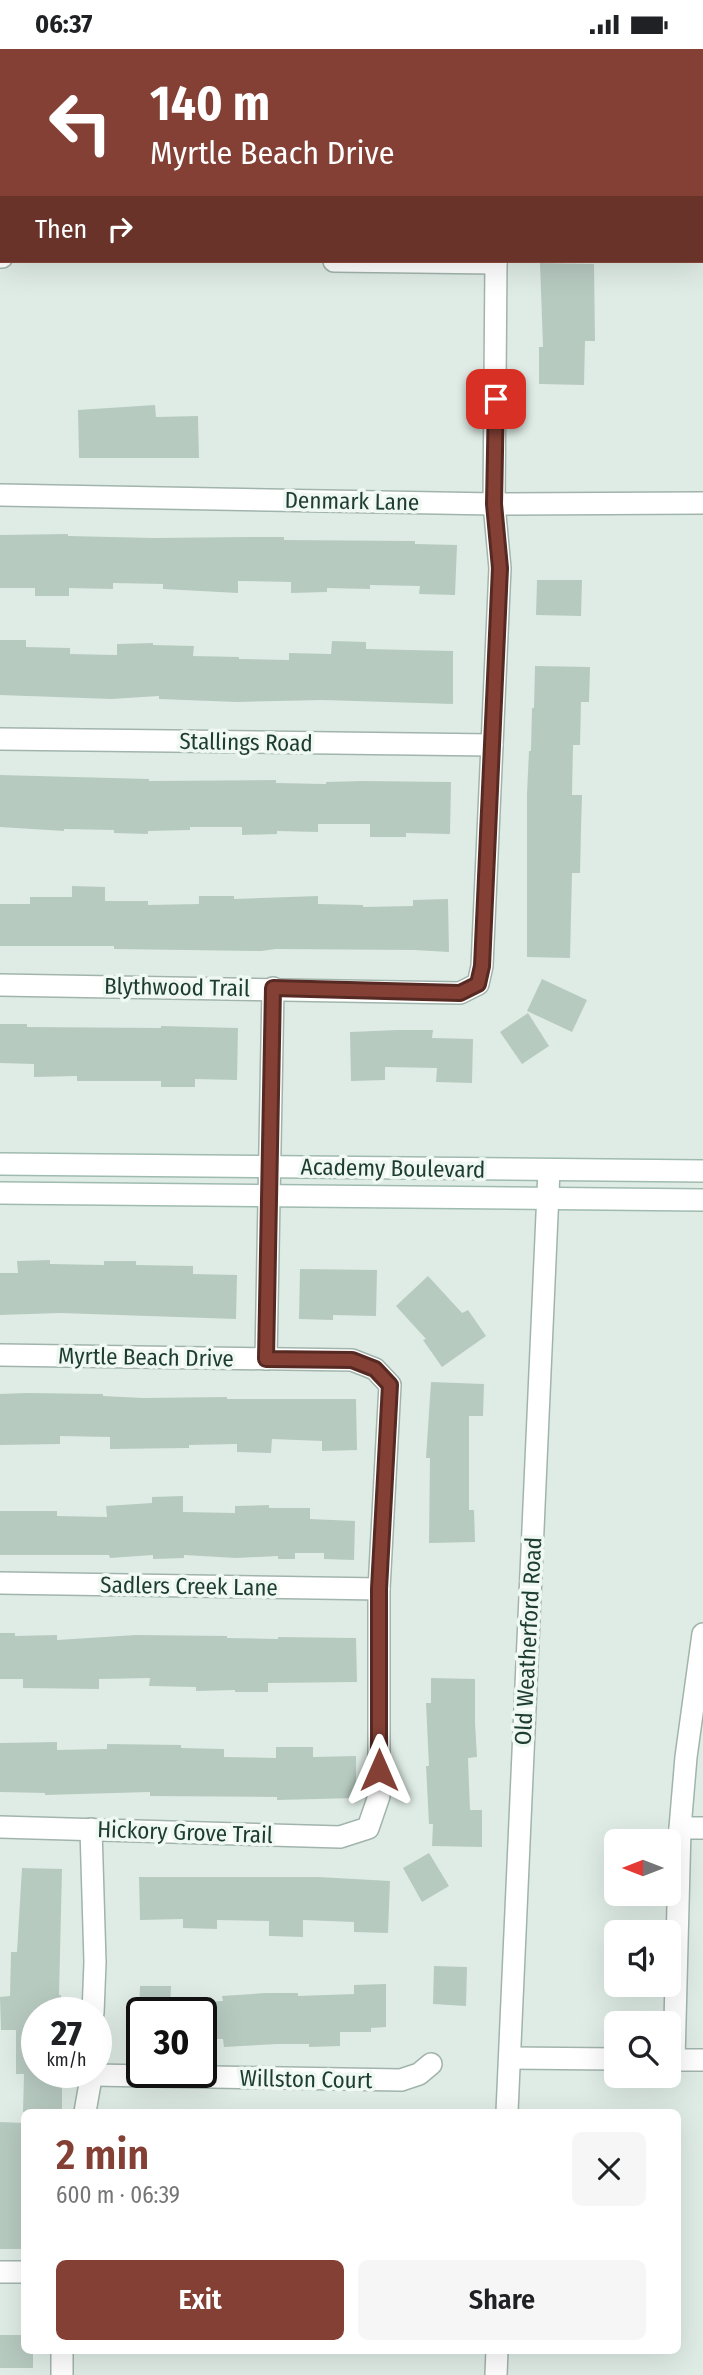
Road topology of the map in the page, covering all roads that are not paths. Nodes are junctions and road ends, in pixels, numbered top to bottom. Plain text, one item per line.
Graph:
1 (496, 263) edge
2 (0, 495) edge
3 (703, 503) edge
4 (494, 504) junction
5 (0, 739) edge
6 (492, 745) junction
7 (0, 985) edge
8 (273, 988) junction
9 (0, 1164) edge
10 (269, 1167) junction
11 (549, 1170) junction
12 (703, 1171) edge
13 (0, 1193) edge
14 (269, 1196) junction
15 (547, 1200) junction
16 (703, 1200) edge
17 (0, 1355) edge
18 (266, 1359) junction
19 (0, 1583) edge
20 (379, 1589) junction
21 (703, 1633) edge
22 (0, 1827) edge
23 (680, 1828) junction
24 (703, 1828) edge
25 (91, 1829) junction
26 (93, 1997) edge
27 (673, 2011) edge
28 (510, 2059) junction
29 (604, 2059) edge
30 (681, 2060) edge
31 (703, 2060) edge
32 (431, 2064) dead end
33 (112, 2074) edge
34 (89, 2088) edge
35 (86, 2109) edge
36 (507, 2109) edge
37 (0, 2272) edge
38 (21, 2273) edge
39 (62, 2354) edge
40 (498, 2354) edge
41 (62, 2375) edge
42 (496, 2375) edge

1 - 4 street
2 - 4 street, Denmark Lane
3 - 4 street, Denmark Lane
4 - 6 street
5 - 6 street, Stallings Road
6 - 8 street, Blythwood Trail
7 - 8 street, Blythwood Trail
8 - 10 street
9 - 10 street, Academy Boulevard
10 - 11 street, Academy Boulevard
10 - 14 street
11 - 12 street, Academy Boulevard
11 - 15 street, Old Weatherford Road
13 - 14 street, Academy Boulevard
14 - 15 street, Academy Boulevard
14 - 18 street
15 - 16 street, Academy Boulevard
15 - 28 street, Old Weatherford Road
17 - 18 street, Myrtle Beach Drive
18 - 20 street, Myrtle Beach Drive
19 - 20 street, Sadlers Creek Lane
20 - 25 street, Hickory Grove Trail
21 - 23 street
22 - 25 street, Hickory Grove Trail
23 - 24 street
23 - 27 street
25 - 26 street
28 - 29 street
28 - 36 street, Old Weatherford Road
30 - 31 street
32 - 33 street, Willston Court
34 - 35 street
37 - 38 street
39 - 41 street
40 - 42 street

